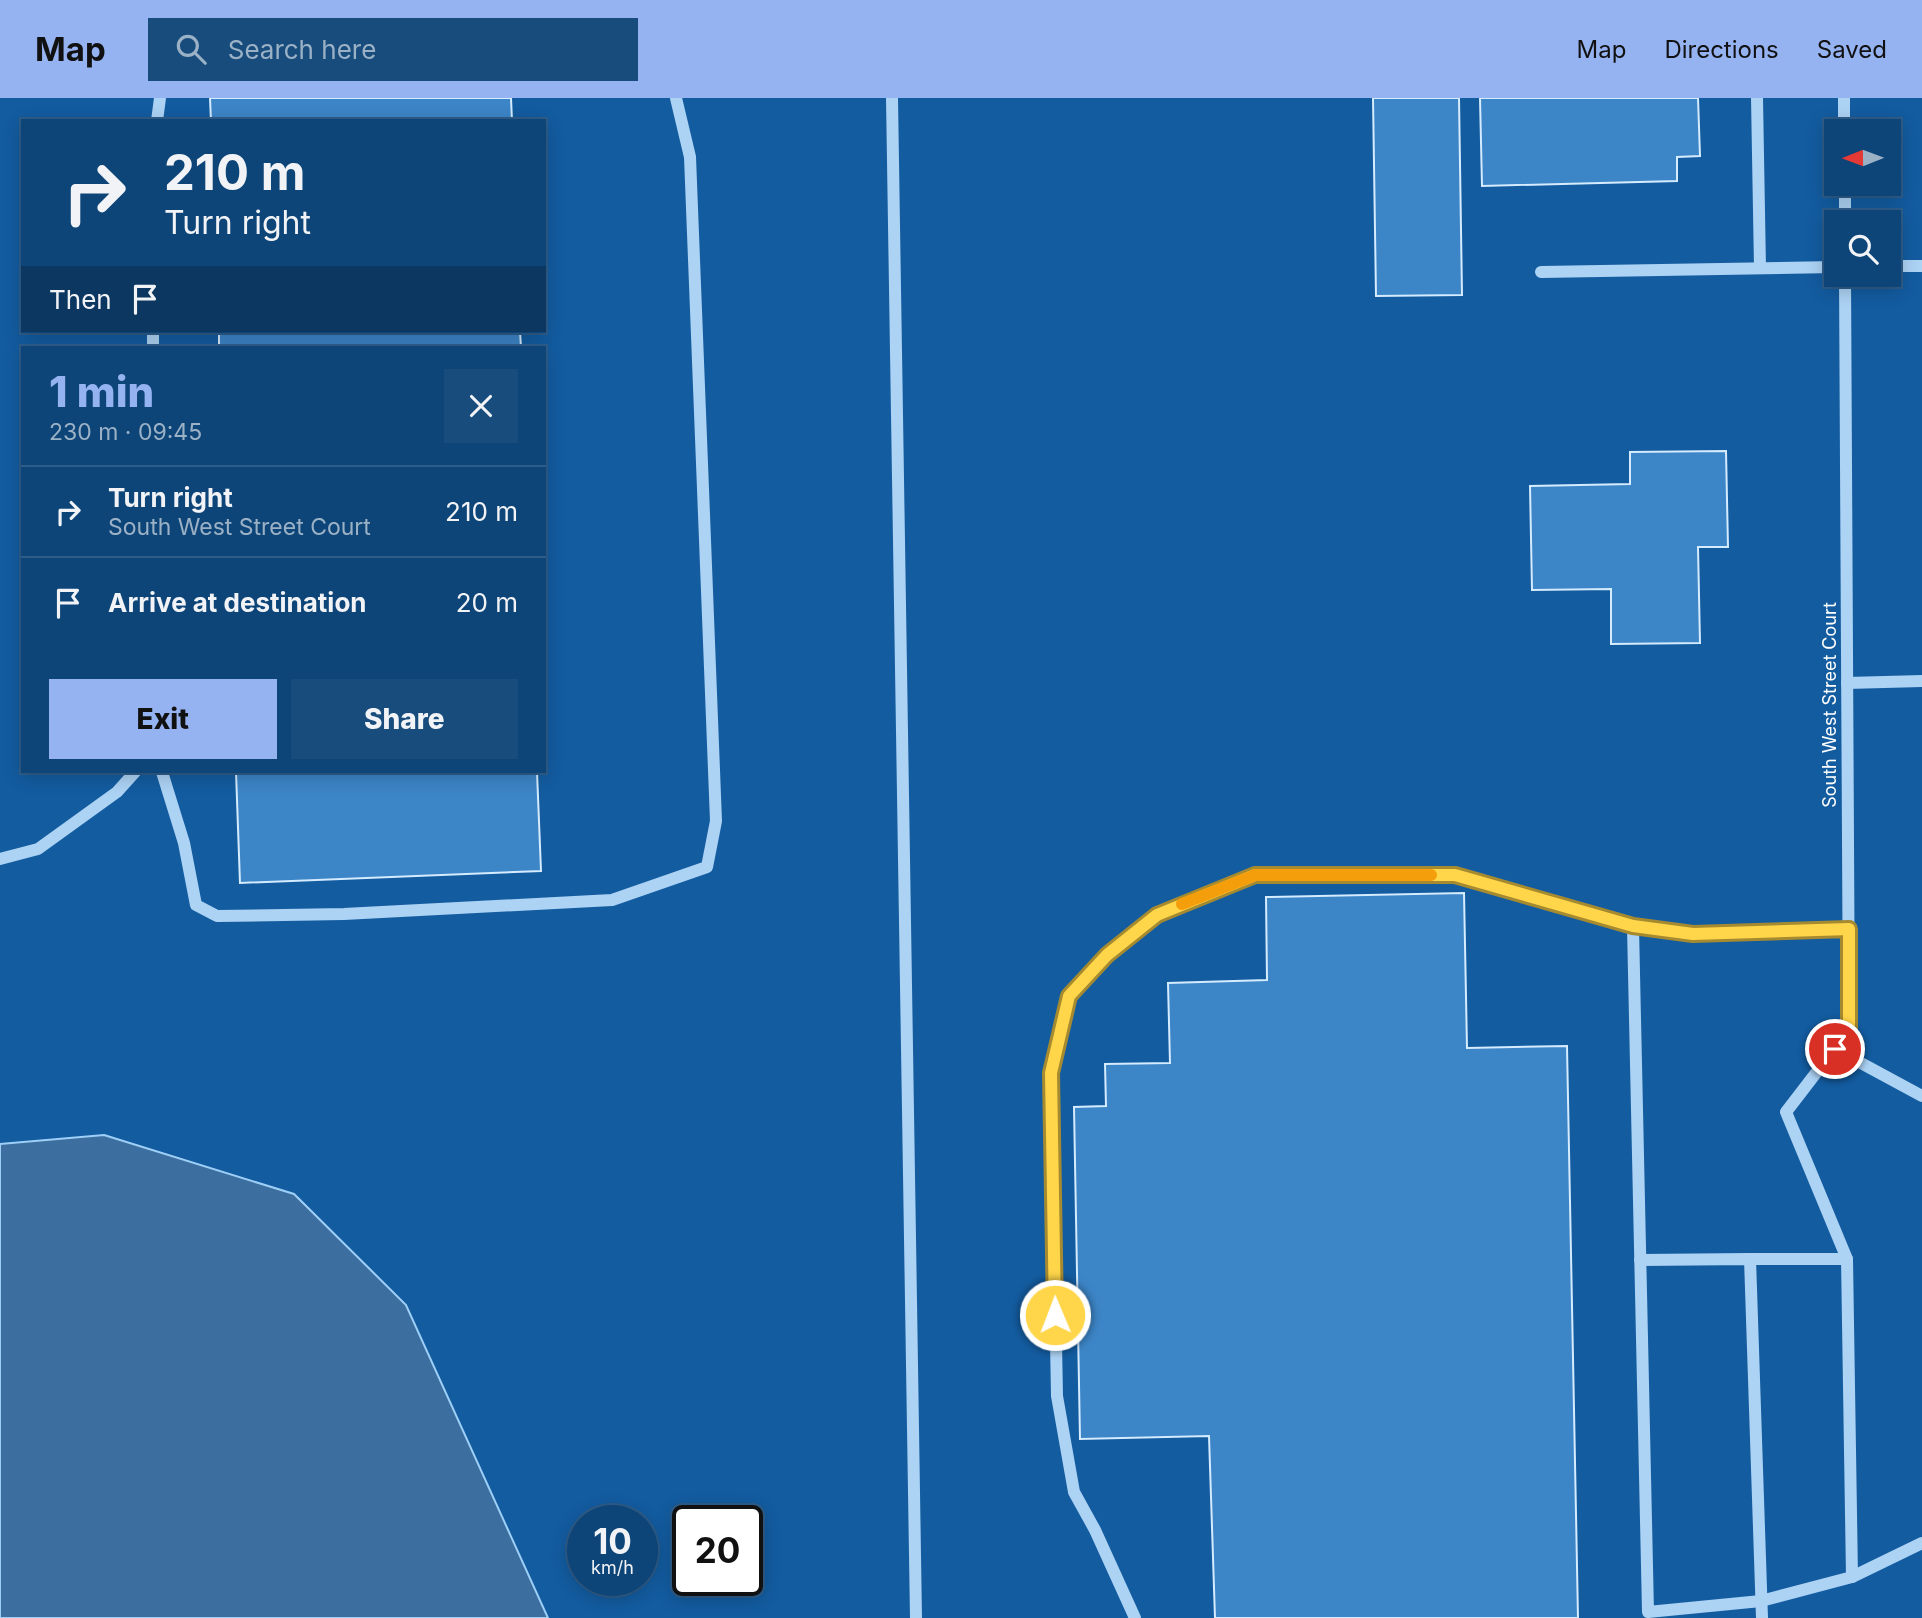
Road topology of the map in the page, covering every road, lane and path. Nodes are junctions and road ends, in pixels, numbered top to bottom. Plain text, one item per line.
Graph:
1 (160, 98) edge
2 (676, 98) edge
3 (892, 98) edge
4 (1757, 98) edge
5 (1844, 98) edge
6 (157, 119) edge
7 (1844, 119) edge
8 (1901, 266) edge
9 (1922, 266) edge
10 (1824, 267) edge
11 (1760, 268) junction
12 (1541, 272) dead end
13 (1845, 287) edge
14 (1922, 681) edge
15 (1847, 682) junction
16 (134, 773) edge
17 (162, 773) edge
18 (0, 859) edge
19 (1633, 926) junction
20 (1849, 929) junction
21 (1835, 1049) junction
22 (1922, 1096) edge
23 (1750, 1259) junction
24 (1847, 1259) junction
25 (1640, 1260) junction
26 (1922, 1543) edge
27 (1852, 1577) junction
28 (1761, 1601) junction
29 (916, 1618) edge
30 (1135, 1618) edge
31 (1762, 1618) edge

1 - 6 street
2 - 17 street
3 - 29 street
4 - 11 street
5 - 7 street
8 - 9 street
10 - 11 street
11 - 12 street
13 - 15 street, South West Street Court
14 - 15 street
15 - 20 street, South West Street Court
16 - 18 street
19 - 20 street
19 - 25 street
19 - 30 street
20 - 21 street, South West Street Court
21 - 22 street
21 - 24 street, South West Street Court
23 - 24 street
23 - 25 street
23 - 28 street
24 - 27 street
25 - 28 street
26 - 27 street
27 - 28 street
28 - 31 street

